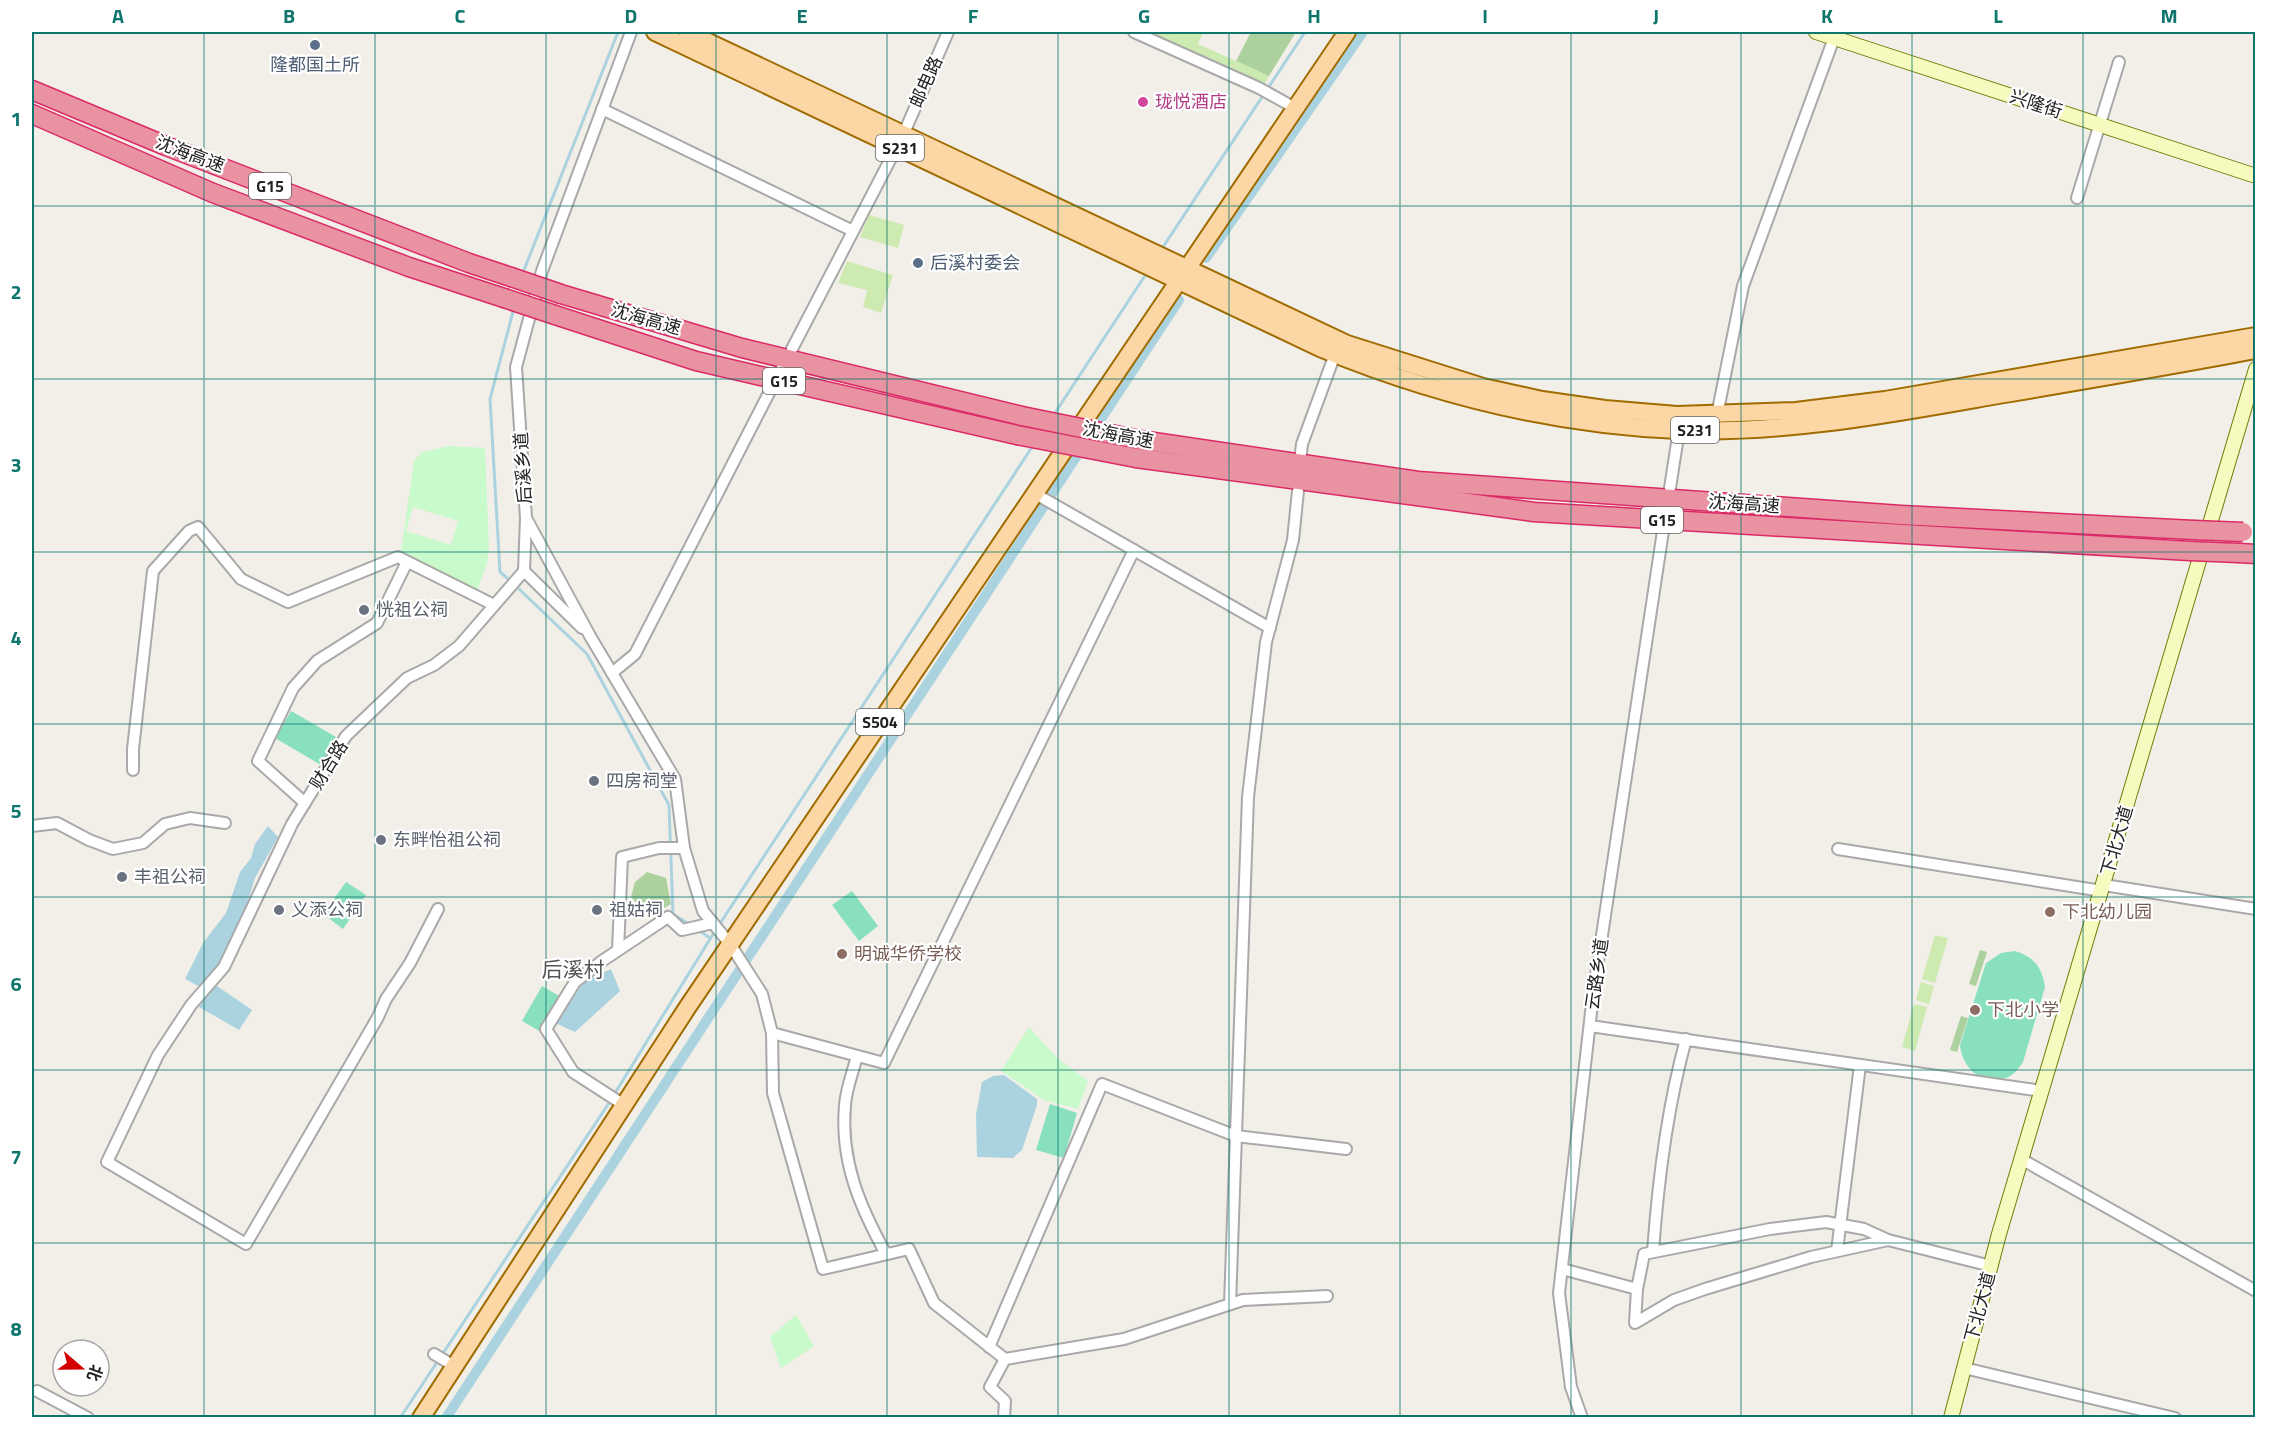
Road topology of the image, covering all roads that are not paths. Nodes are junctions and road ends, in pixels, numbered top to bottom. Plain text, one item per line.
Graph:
1 (632, 32) edge
2 (655, 32) edge
3 (687, 32) edge
4 (948, 32) edge
5 (1134, 32) edge
6 (1347, 32) edge
7 (1816, 32) edge
8 (1834, 38) junction
9 (2119, 62) dead end
10 (32, 90) edge
11 (1294, 108) junction
12 (602, 109) junction
13 (32, 114) edge
14 (2099, 124) junction
15 (900, 139) junction
16 (2256, 176) edge
17 (2078, 198) dead end
18 (853, 231) junction
19 (1183, 274) junction
20 (2256, 336) edge
21 (792, 349) dead end
22 (2256, 350) edge
23 (1335, 354) junction
24 (2256, 369) edge
25 (771, 389) dead end
26 (1718, 415) junction
27 (1679, 430) junction
28 (1302, 453) dead end
29 (1670, 488) dead end
30 (1298, 491) dead end
31 (1035, 493) junction
32 (526, 518) junction
33 (1664, 531) dead end
34 (2249, 533) edge
35 (1134, 550) junction
36 (2247, 553) edge
37 (406, 562) junction
38 (524, 571) junction
39 (494, 605) junction
40 (1270, 627) junction
41 (590, 636) junction
42 (612, 673) junction
43 (133, 770) dead end
44 (305, 803) junction
45 (225, 823) dead end
46 (32, 826) edge
47 (675, 848) junction
48 (1838, 849) dead end
49 (2103, 888) junction
50 (438, 909) dead end
51 (2256, 909) edge
52 (713, 923) junction
53 (727, 941) junction
54 (618, 950) junction
55 (1590, 1026) junction
56 (772, 1033) junction
57 (1686, 1040) junction
58 (857, 1056) junction
59 (1860, 1065) junction
60 (2042, 1091) junction
61 (621, 1103) junction
62 (1236, 1136) junction
63 (1346, 1149) dead end
64 (2021, 1159) junction
65 (1839, 1224) junction
66 (1888, 1240) junction
67 (1837, 1251) junction
68 (1653, 1252) junction
69 (886, 1254) junction
70 (1990, 1266) junction
71 (1562, 1269) junction
72 (1637, 1289) junction
73 (2256, 1291) edge
74 (1327, 1296) dead end
75 (1230, 1304) junction
76 (990, 1347) junction
77 (434, 1354) dead end
78 (1005, 1359) junction
79 (450, 1364) junction
80 (1964, 1368) junction
81 (37, 1390) dead end
82 (88, 1418) edge
83 (420, 1418) edge
84 (1004, 1418) edge
85 (1582, 1418) edge
86 (1951, 1418) edge
87 (2175, 1418) edge

1 - 12 street, 后溪乡道
2 - 15 main road, S231
3 - 15 main road, S231
4 - 15 street, 邮电路
5 - 11 street
6 - 11 main road, S504
7 - 8 street, 兴隆街
8 - 14 street, 兴隆街
8 - 26 street
9 - 14 street
10 - 34 highway, 沈海高速 / G15, bridge
11 - 19 main road, S504
12 - 18 street
12 - 32 street, 后溪乡道
13 - 36 highway, 沈海高速 / G15, bridge
14 - 16 street, 兴隆街
14 - 17 street
15 - 18 street, 邮电路
15 - 19 main road, S231
18 - 21 street, 邮电路
19 - 23 main road, S231
19 - 26 main road, S231
19 - 31 main road, S504
20 - 26 main road, S231
22 - 27 main road, S231
23 - 27 main road, S231
23 - 28 street
24 - 49 street, 下北大道
25 - 42 street
27 - 29 street
30 - 40 street
31 - 35 street
31 - 53 main road, S504
32 - 38 street
32 - 41 street, 后溪乡道
33 - 55 street, 云路乡道
35 - 40 street
35 - 58 street
37 - 39 street
37 - 43 street
37 - 44 street
38 - 39 street, 财合路
38 - 41 street
39 - 44 street, 财合路
40 - 62 street
41 - 42 street, 后溪乡道
42 - 47 street, 后溪乡道
44 - 50 street, 财合路
45 - 46 street
47 - 52 street, 后溪乡道
47 - 54 street
48 - 49 street
49 - 51 street
49 - 60 street, 下北大道
52 - 53 street, 后溪乡道
52 - 54 street
53 - 56 street, 后溪乡道
53 - 61 main road, S504
54 - 61 street
55 - 57 street
55 - 71 street, 云路乡道
56 - 58 street
56 - 69 street, 后溪乡道
57 - 59 street
57 - 68 street
58 - 69 street
59 - 60 street
59 - 65 street
60 - 64 street, 下北大道
61 - 79 main road, S504
62 - 63 street
62 - 75 street
62 - 76 street
64 - 70 street, 下北大道
64 - 73 street
65 - 66 street
65 - 67 street
65 - 68 street
66 - 67 street
66 - 70 street
67 - 72 street
68 - 72 street
69 - 76 street
70 - 80 street, 下北大道
71 - 72 street
71 - 85 street, 云路乡道
74 - 75 street
75 - 78 street
76 - 78 street
77 - 79 street
78 - 84 street
79 - 83 main road, S504
80 - 86 street, 下北大道
80 - 87 street
81 - 82 street

